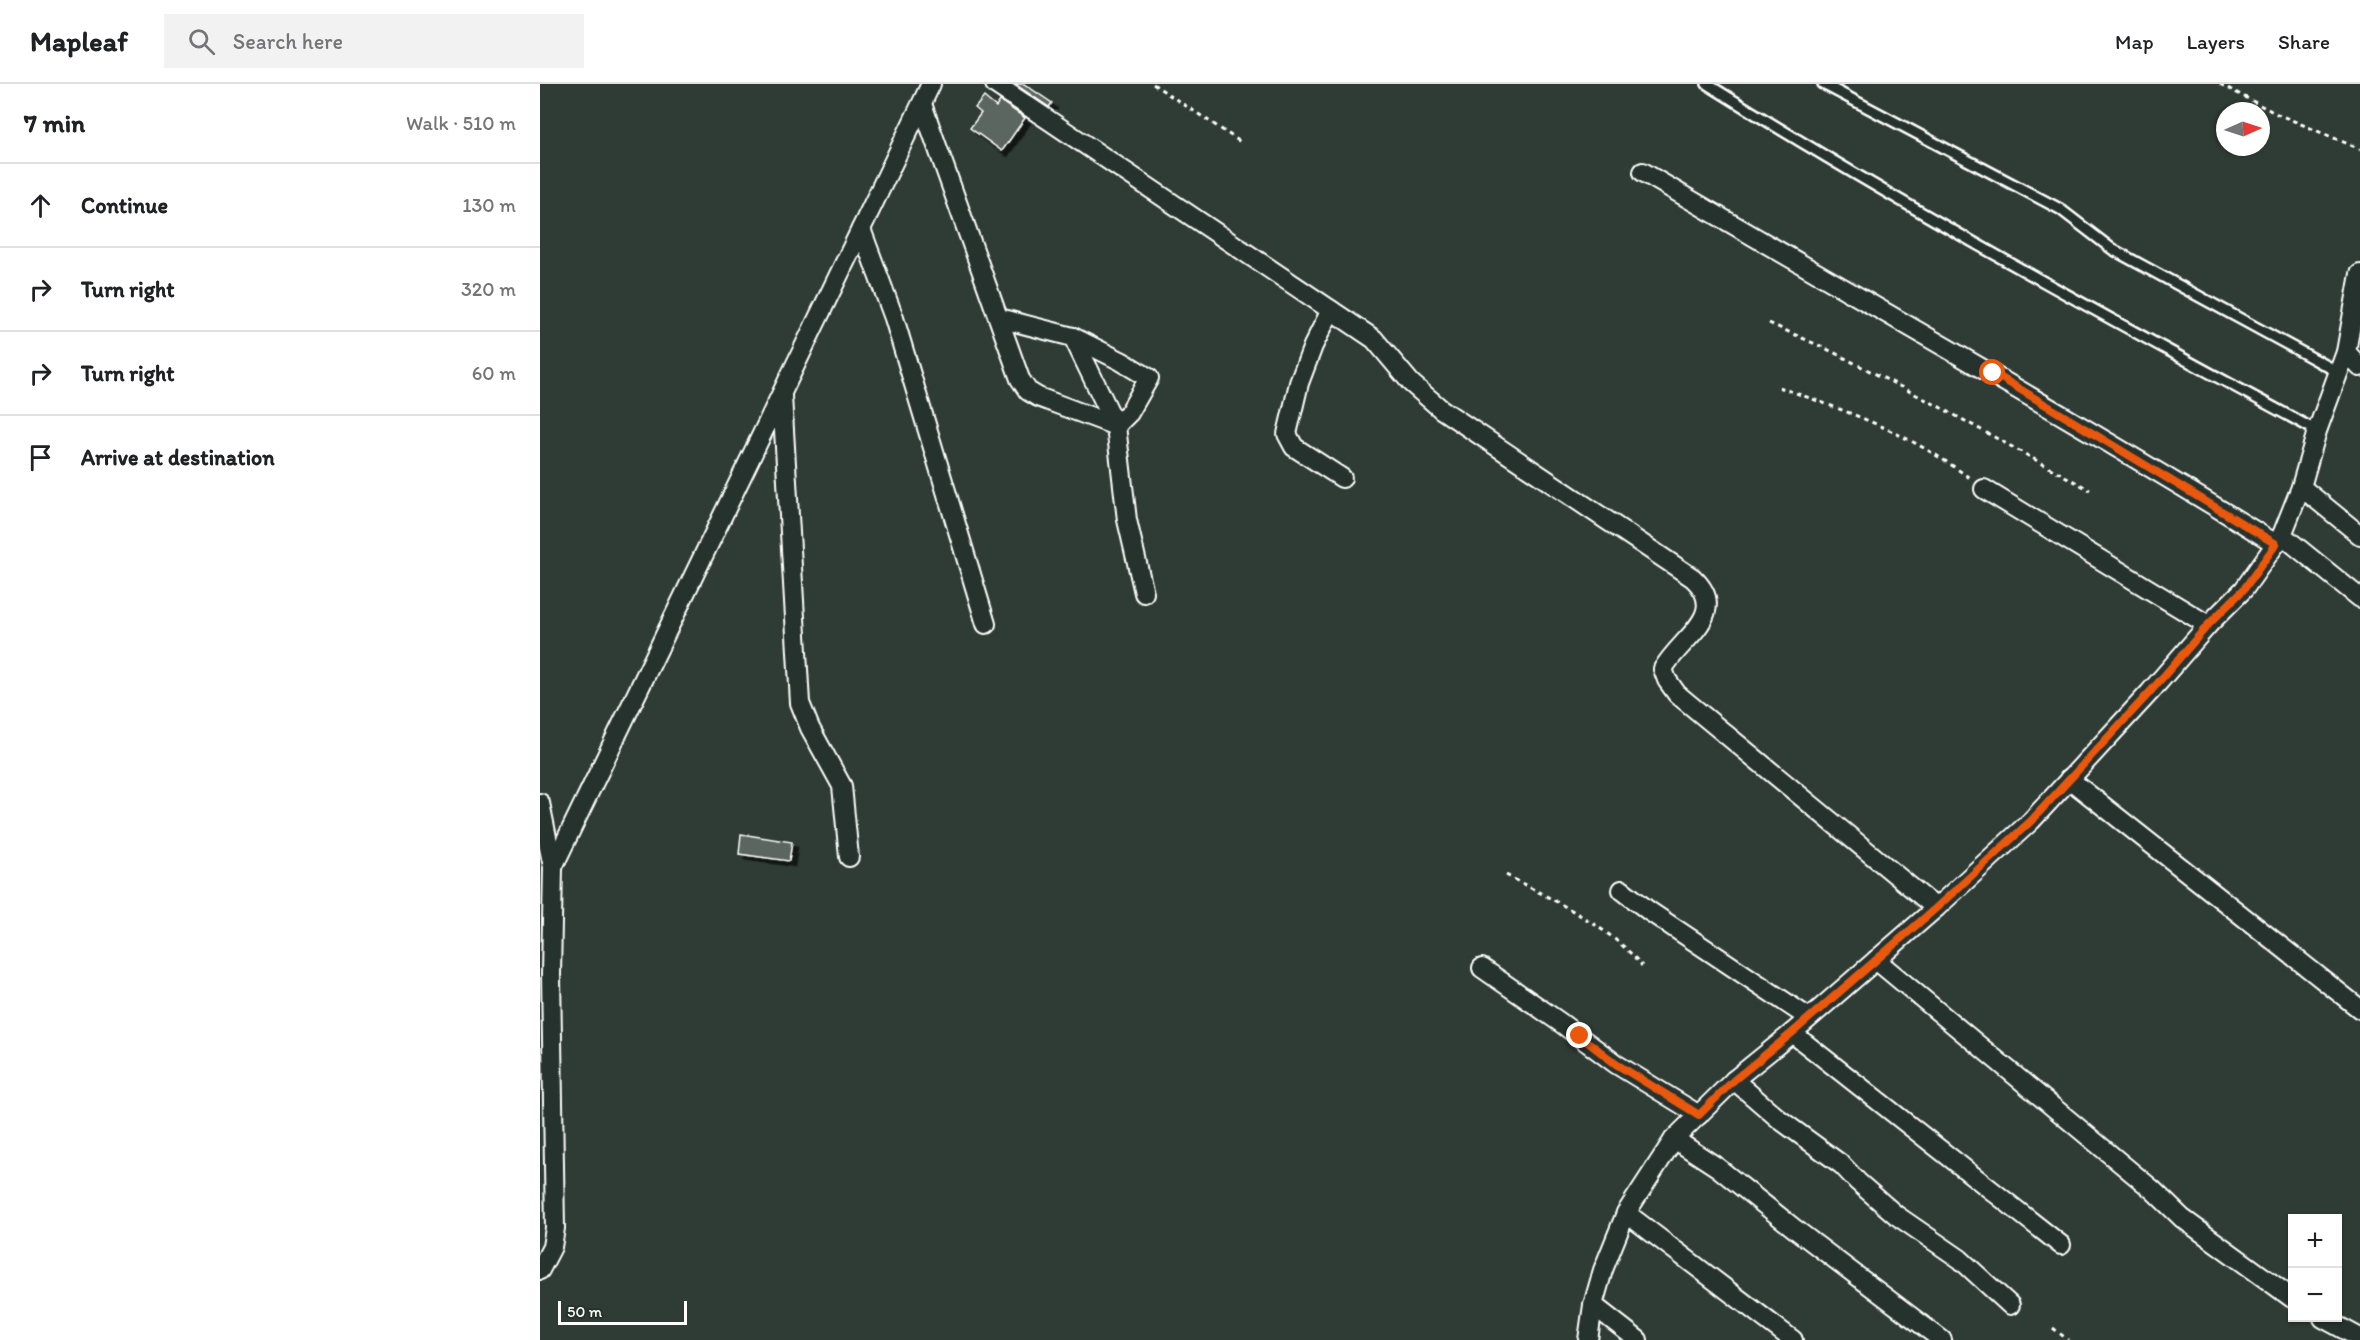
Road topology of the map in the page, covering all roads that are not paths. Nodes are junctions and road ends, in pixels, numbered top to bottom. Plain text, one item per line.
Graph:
1 (932, 84) edge
2 (995, 84) edge
3 (1707, 84) edge
4 (1823, 84) edge
5 (922, 104) junction
6 (1643, 172) dead end
7 (861, 229) junction
8 (2360, 273) edge
9 (1331, 310) junction
10 (999, 318) junction
11 (1073, 337) junction
12 (2346, 352) junction
13 (2360, 367) edge
14 (2338, 372) junction
15 (782, 394) junction
16 (1116, 426) junction
17 (2317, 431) junction
18 (1342, 478) dead end
19 (2301, 487) junction
20 (1984, 489) road end
21 (2360, 536) edge
22 (2279, 539) junction
23 (1144, 593) dead end
24 (2360, 598) edge
25 (986, 624) dead end
26 (2208, 625) junction
27 (2069, 780) junction
28 (540, 802) edge
29 (849, 857) dead end
30 (553, 867) junction
31 (1622, 890) dead end
32 (1936, 908) junction
33 (1876, 960) junction
34 (1482, 968) dead end
35 (2360, 1009) edge
36 (1809, 1018) junction
37 (1792, 1033) junction
38 (1734, 1080) junction
39 (1699, 1115) junction
40 (1674, 1139) junction
41 (1626, 1213) junction
42 (2061, 1245) dead end
43 (540, 1270) edge
44 (2288, 1295) edge
45 (1593, 1305) junction
46 (2010, 1305) dead end
47 (2332, 1322) edge
48 (2360, 1338) edge
49 (1588, 1340) edge
50 (1638, 1340) edge
51 (1793, 1340) edge
52 (1942, 1340) edge

1 - 5 street
2 - 9 street
3 - 17 lane
4 - 14 lane
5 - 7 street
5 - 10 street
6 - 22 street
7 - 15 street
7 - 25 street
8 - 12 street
9 - 18 street
9 - 32 street
10 - 11 street
10 - 16 street
11 - 16 street
11 - 16 street
12 - 13 street
12 - 14 street
14 - 17 street
15 - 29 street
15 - 30 street
16 - 23 street
17 - 19 street
19 - 21 street
19 - 22 street
20 - 26 street
22 - 24 street
22 - 26 street
26 - 27 street
27 - 32 street
27 - 35 street
28 - 30 street
30 - 43 street
31 - 36 street
32 - 33 street
33 - 36 street
33 - 44 street
34 - 39 street
36 - 37 street
37 - 38 street
37 - 42 street
38 - 39 street
38 - 46 street
39 - 40 street
40 - 41 street
40 - 52 street
41 - 45 street
41 - 51 street
45 - 49 street
45 - 50 street
47 - 48 street

